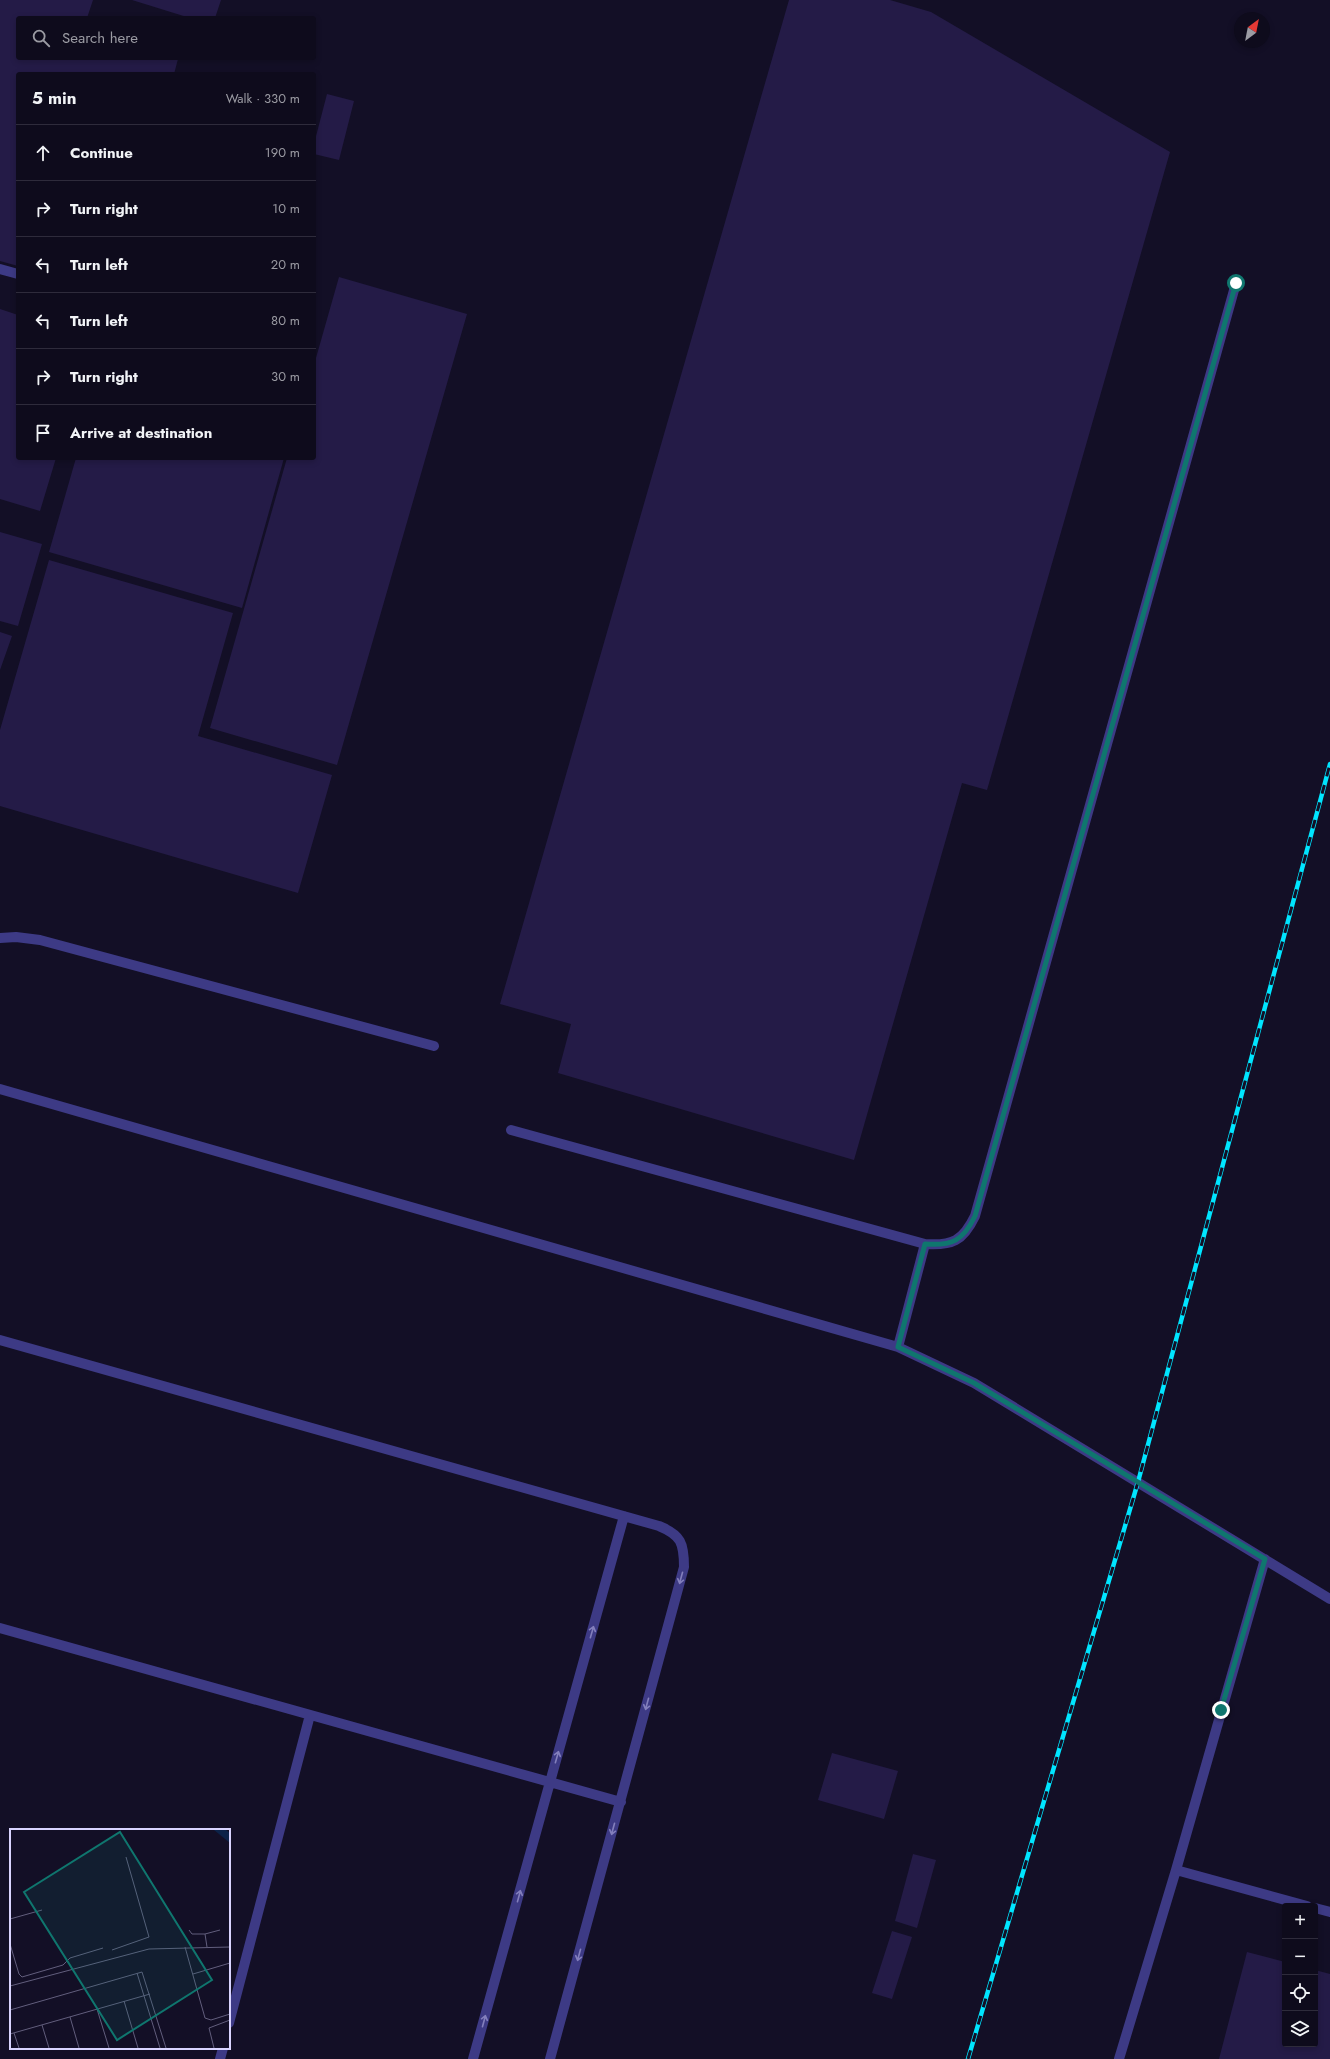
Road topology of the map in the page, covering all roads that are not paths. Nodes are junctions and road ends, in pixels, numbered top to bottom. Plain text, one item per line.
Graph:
1 (0, 269) edge
2 (16, 273) edge
3 (1236, 283) dead end
4 (0, 938) edge
5 (434, 1046) dead end
6 (0, 1089) edge
7 (511, 1130) dead end
8 (925, 1244) junction
9 (0, 1340) edge
10 (898, 1347) junction
11 (624, 1516) junction
12 (1265, 1559) junction
13 (1330, 1599) edge
14 (0, 1628) edge
15 (310, 1715) junction
16 (550, 1783) junction
17 (621, 1802) junction
18 (1176, 1870) junction
19 (1296, 1903) edge
20 (1318, 1909) edge
21 (1330, 1912) edge
22 (230, 2019) edge
23 (222, 2049) edge
24 (220, 2059) edge
25 (474, 2059) edge
26 (550, 2059) edge
27 (1119, 2059) edge

1 - 2 street
3 - 8 street
4 - 5 street
6 - 10 street
7 - 8 street
8 - 10 street
9 - 11 street
10 - 12 street
16 -> 11 street
11 -> 17 street
12 - 13 street
12 - 18 street
14 - 15 street
15 - 16 street
15 - 22 street
16 - 17 street
25 -> 16 street
17 -> 26 street
18 - 19 street
18 - 27 street
20 - 21 street
23 - 24 street

